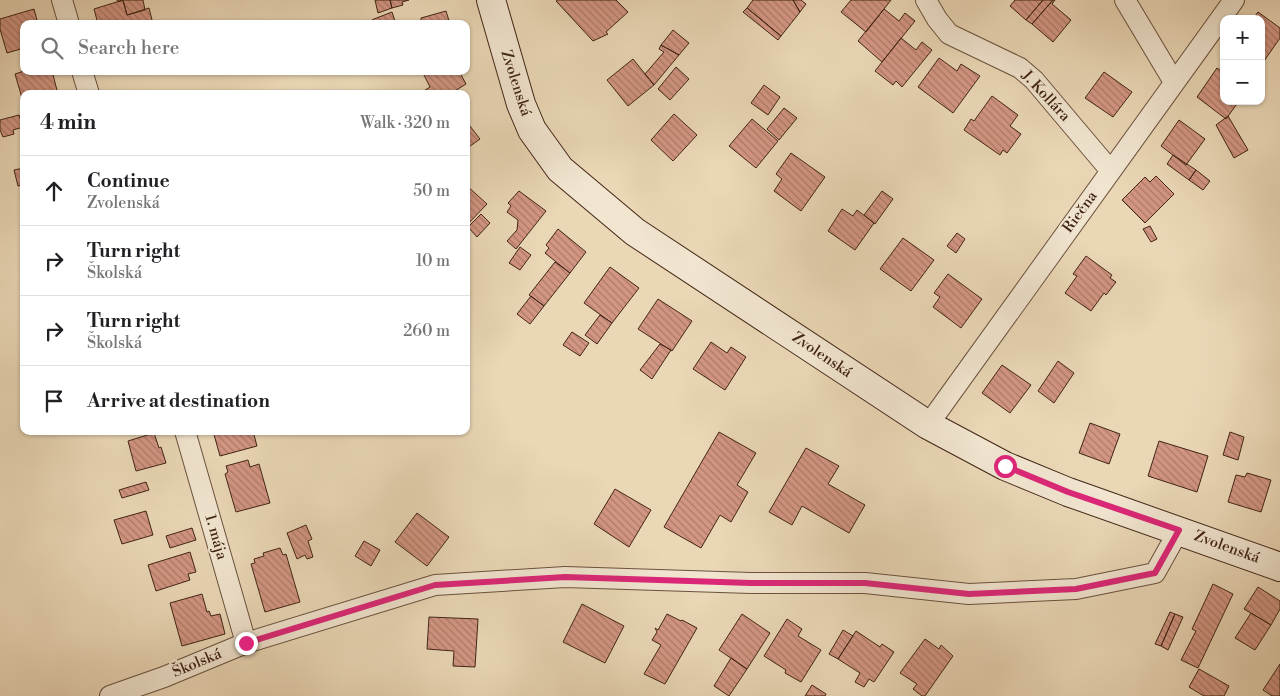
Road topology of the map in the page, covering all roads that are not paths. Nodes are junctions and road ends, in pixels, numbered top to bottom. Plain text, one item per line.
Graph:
1 (62, 0) edge
2 (491, 0) edge
3 (926, 0) edge
4 (1125, 0) edge
5 (1234, 0) edge
6 (68, 20) edge
7 (83, 75) edge
8 (1174, 82) junction
9 (88, 90) edge
10 (1110, 170) junction
11 (928, 425) junction
12 (186, 435) edge
13 (1179, 530) junction
14 (1279, 564) edge
15 (246, 643) junction
16 (110, 696) edge

1 - 6 street
2 - 11 street, Zvolenská
3 - 10 street, J. Kollára
4 - 8 street
5 - 8 street, Riečna
7 - 9 street
8 - 10 street, Riečna
10 - 11 street, Riečna
11 - 13 street, Zvolenská
12 - 15 street, 1. mája
13 - 14 street, Zvolenská
13 - 15 street, Školská
15 - 16 street, Školská

